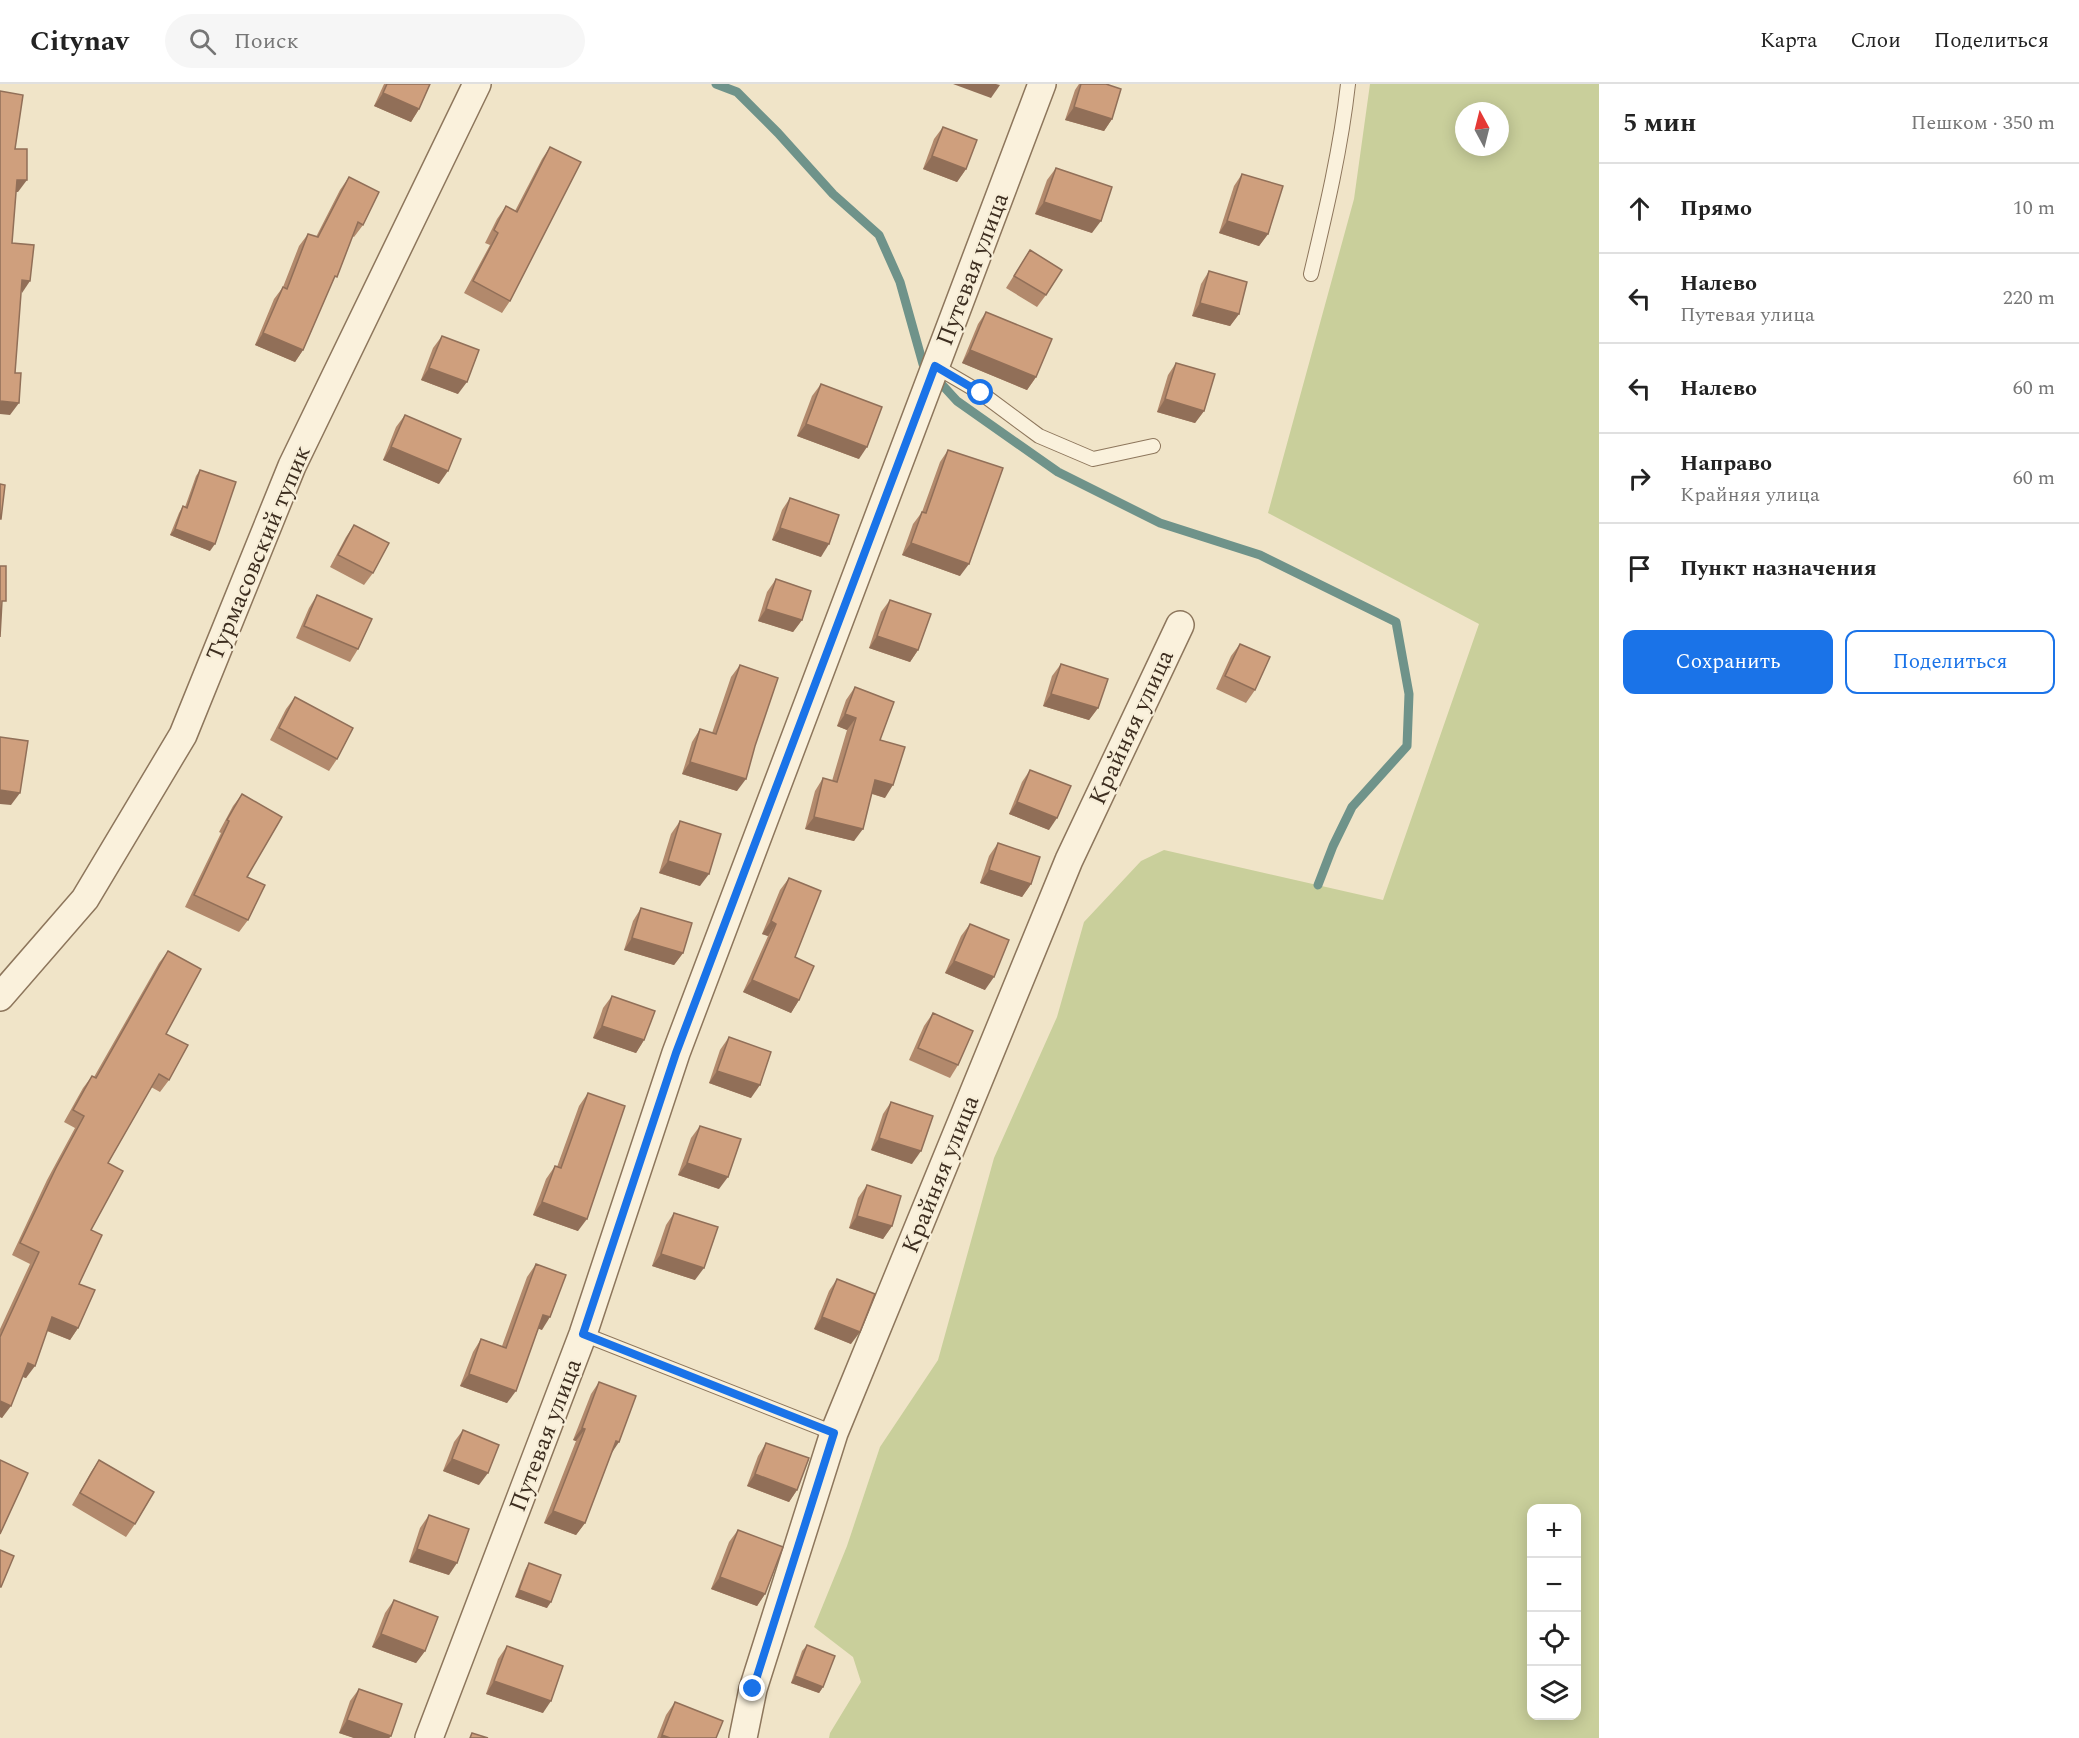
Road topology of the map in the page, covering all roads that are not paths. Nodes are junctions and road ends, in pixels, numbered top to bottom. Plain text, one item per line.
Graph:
1 (477, 84) edge
2 (1042, 84) edge
3 (1348, 84) edge
4 (1311, 274) dead end
5 (932, 378) junction
6 (1153, 446) dead end
7 (1180, 626) dead end
8 (0, 997) edge
9 (583, 1334) junction
10 (834, 1433) junction
11 (429, 1738) edge
12 (743, 1738) edge

1 - 8 street, Турмасовский тупик
2 - 5 street, Путевая улица
3 - 4 lane
5 - 6 lane
5 - 9 street, Путевая улица
7 - 10 street, Крайняя улица
9 - 10 lane
9 - 11 street, Путевая улица
10 - 12 street, Крайняя улица

